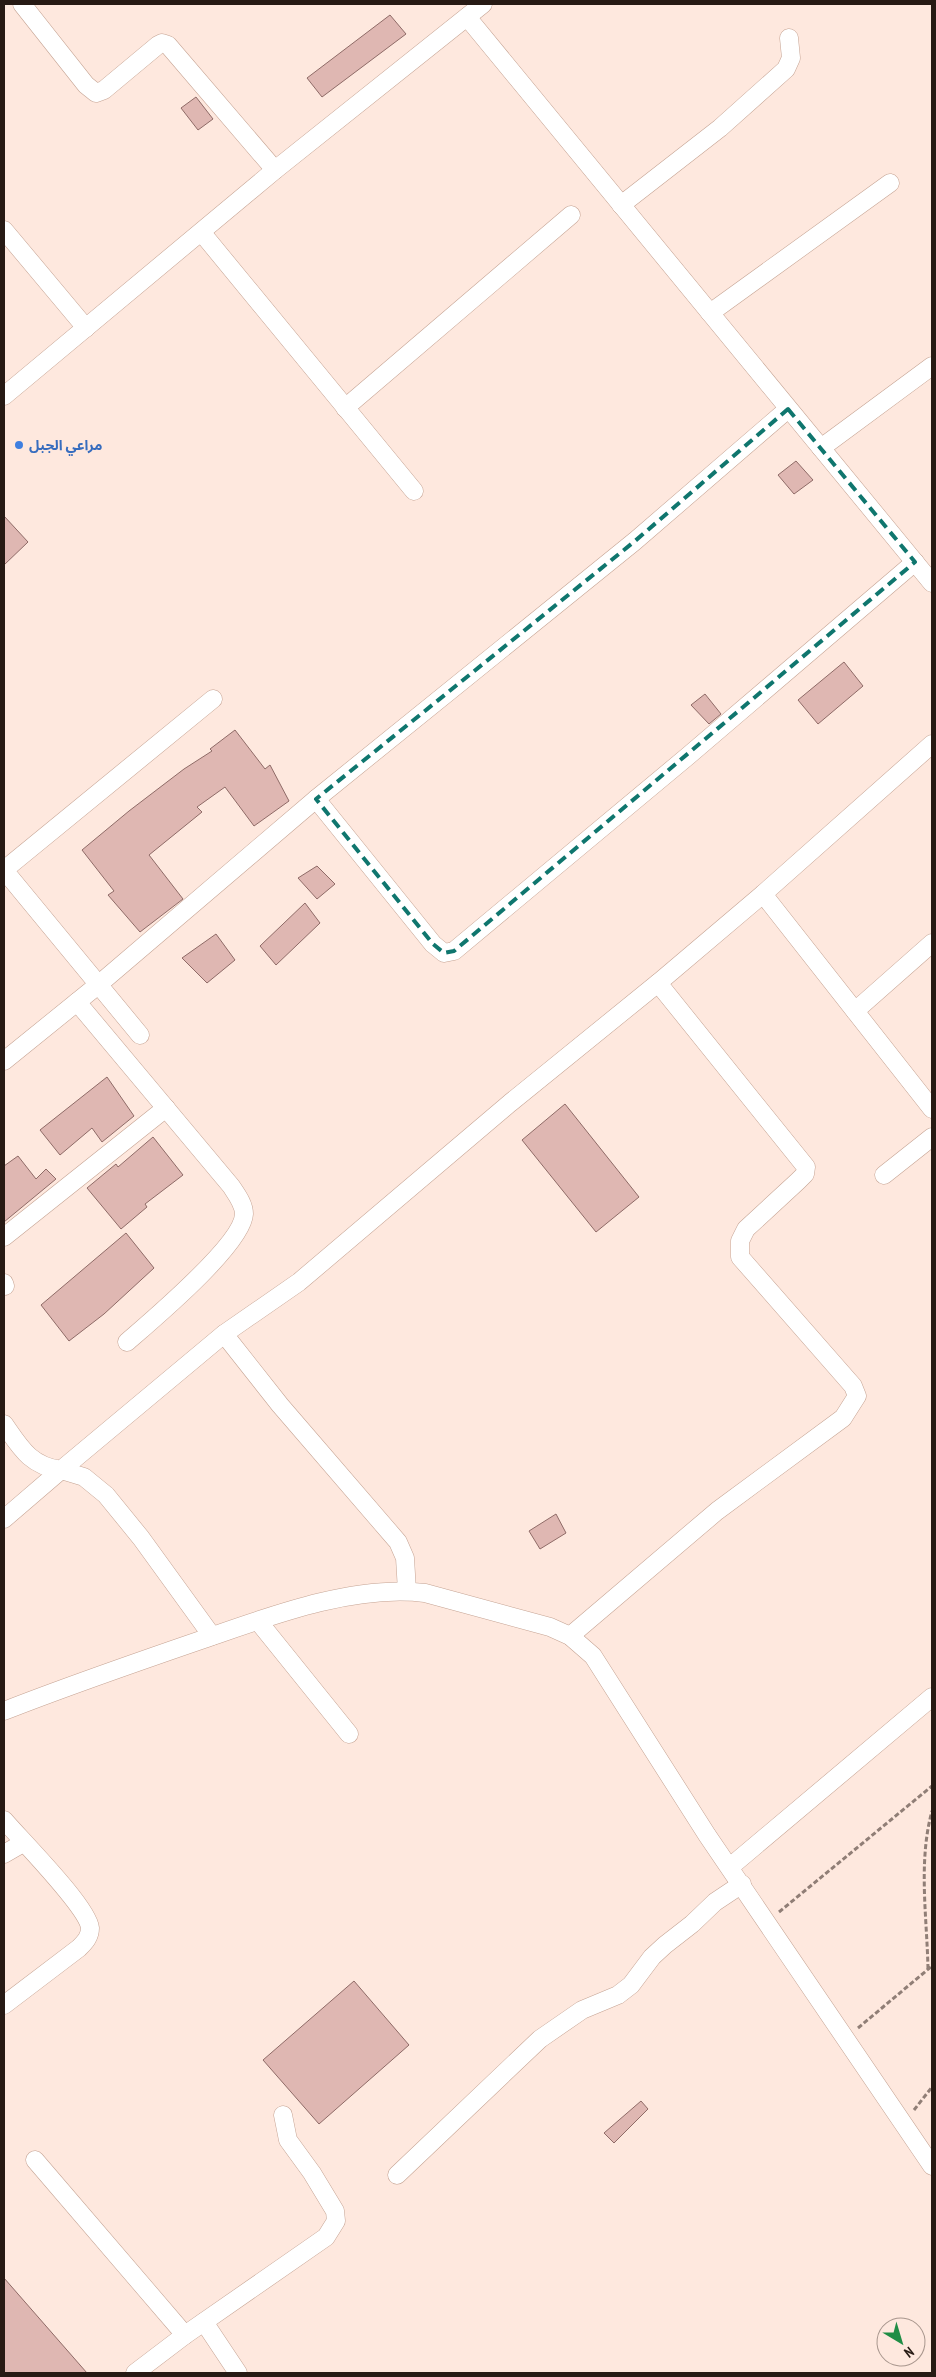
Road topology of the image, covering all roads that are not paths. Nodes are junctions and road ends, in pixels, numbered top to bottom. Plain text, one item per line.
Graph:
1 (22, 4) edge
2 (483, 4) edge
3 (467, 17) junction
4 (789, 38) dead end
5 (275, 170) junction
6 (890, 183) dead end
7 (621, 205) junction
8 (571, 214) dead end
9 (4, 230) edge
10 (202, 233) junction
11 (710, 313) junction
12 (86, 328) junction
13 (932, 366) edge
14 (4, 396) edge
15 (345, 408) junction
16 (788, 409) junction
17 (822, 448) junction
18 (414, 491) dead end
19 (915, 562) junction
20 (932, 583) edge
21 (213, 699) dead end
22 (932, 744) edge
23 (316, 799) junction
24 (764, 894) junction
25 (932, 943) edge
26 (658, 983) junction
27 (98, 985) junction
28 (77, 1002) junction
29 (855, 1011) junction
30 (140, 1035) dead end
31 (4, 1061) edge
32 (166, 1108) junction
33 (932, 1109) edge
34 (932, 1137) edge
35 (884, 1175) dead end
36 (4, 1237) edge
37 (224, 1334) junction
38 (127, 1342) dead end
39 (4, 1424) edge
40 (61, 1470) junction
41 (4, 1519) edge
42 (407, 1591) junction
43 (258, 1621) junction
44 (212, 1636) junction
45 (570, 1636) junction
46 (932, 1697) edge
47 (4, 1711) edge
48 (349, 1734) dead end
49 (4, 1820) edge
50 (23, 1843) junction
51 (4, 1854) edge
52 (730, 1867) junction
53 (742, 1884) junction
54 (4, 2006) edge
55 (284, 2115) dead end
56 (35, 2160) dead end
57 (932, 2166) edge
58 (397, 2175) dead end
59 (204, 2322) junction
60 (185, 2335) junction
61 (135, 2373) edge
62 (238, 2373) edge

1 - 5 street
2 - 3 street
3 - 5 street
3 - 7 street
4 - 7 street
5 - 10 street
6 - 11 street
7 - 11 street
8 - 15 street
9 - 12 street
10 - 12 street
10 - 15 street
11 - 16 street
12 - 14 street
13 - 17 street
15 - 18 street
16 - 17 street
16 - 23 street
17 - 19 street
19 - 20 street
19 - 23 street
21 - 27 street
22 - 24 street
23 - 27 street
24 - 26 street
24 - 29 street
25 - 29 street
26 - 37 street
26 - 45 street
27 - 28 street
27 - 30 street
28 - 31 street
28 - 32 street
29 - 33 street
32 - 36 street
32 - 38 street
34 - 35 street
37 - 40 street
37 - 42 street
39 - 40 street
40 - 41 street
40 - 44 street
42 - 43 street
42 - 45 street
43 - 44 street
43 - 48 street
44 - 47 street
45 - 52 street
46 - 52 street
49 - 50 street
50 - 51 street
50 - 54 street
52 - 53 street
53 - 57 street
53 - 58 street
55 - 59 street
56 - 60 street
59 - 60 street
59 - 62 street
60 - 61 street

